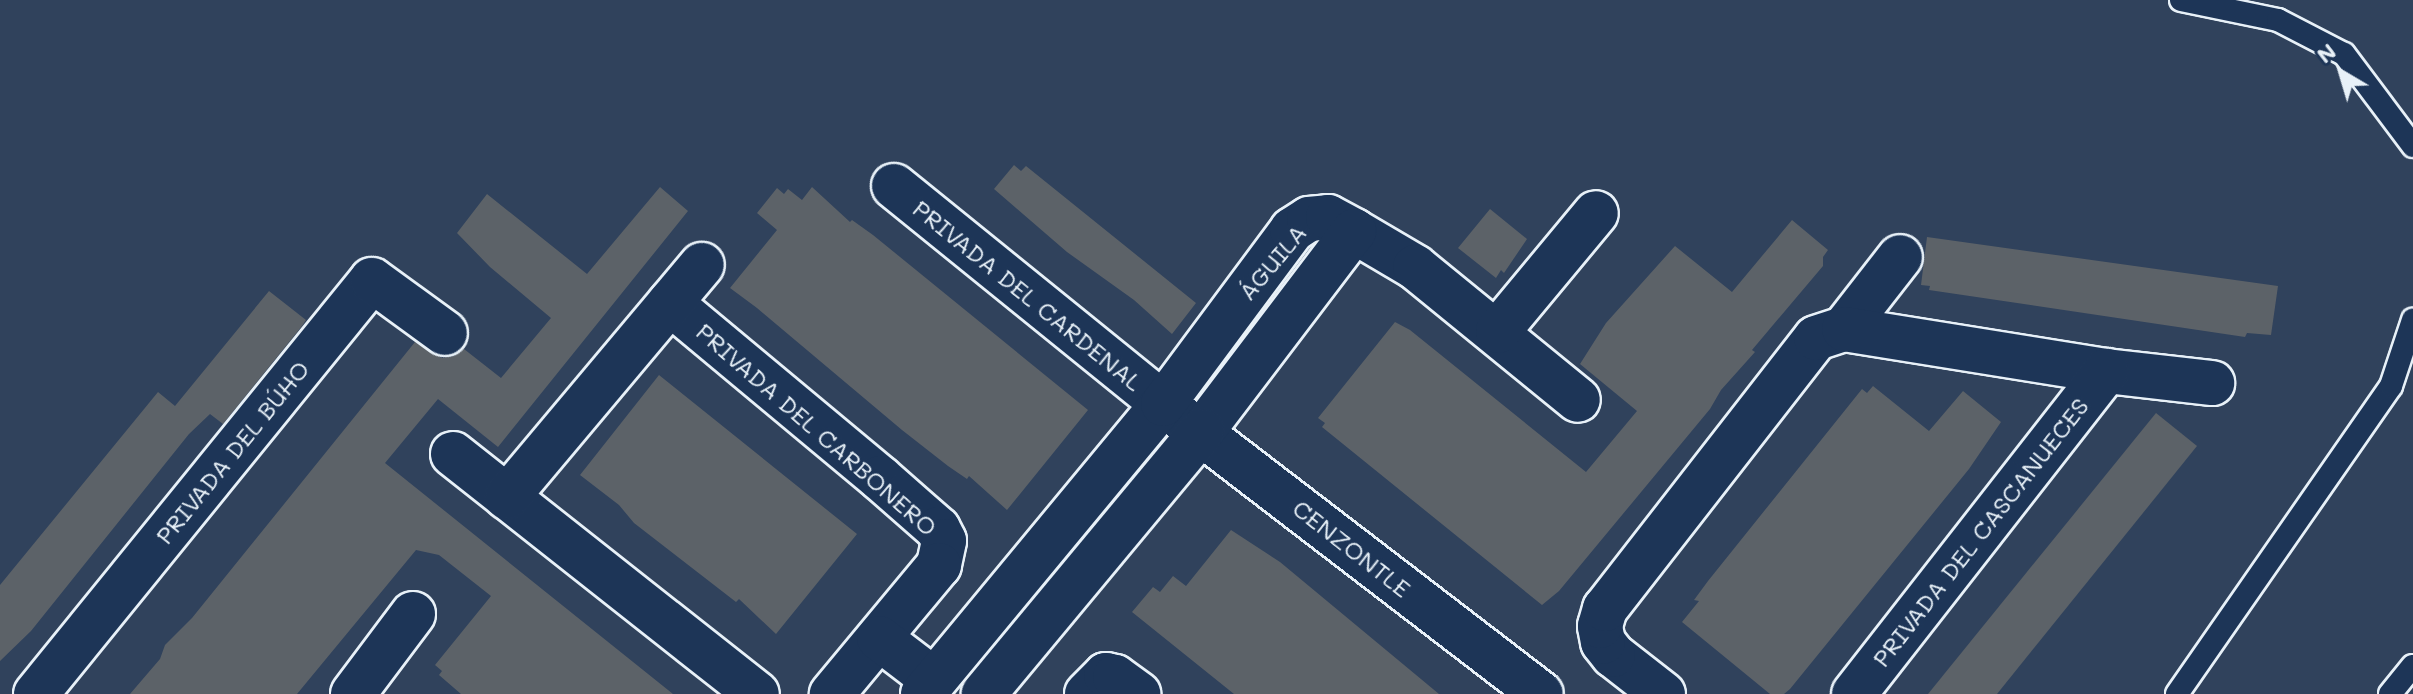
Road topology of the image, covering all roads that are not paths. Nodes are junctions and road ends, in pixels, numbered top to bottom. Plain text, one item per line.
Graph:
1 (2181, 0) edge
2 (2413, 146) edge
3 (894, 186) dead end
4 (1596, 213) dead end
5 (1354, 231) junction
6 (1900, 257) dead end
7 (702, 265) dead end
8 (670, 303) junction
9 (2413, 320) edge
10 (1844, 329) junction
11 (1498, 331) junction
12 (445, 333) dead end
13 (2413, 355) edge
14 (2106, 371) junction
15 (2212, 383) dead end
16 (2391, 386) junction
17 (1578, 400) dead end
18 (1163, 404) junction
19 (1202, 431) junction
20 (453, 454) dead end
21 (507, 497) junction
22 (413, 614) dead end
23 (879, 638) junction
24 (2413, 666) edge
25 (928, 687) edge
26 (359, 692) edge
27 (36, 694) edge
28 (757, 694) edge
29 (832, 694) edge
30 (984, 694) edge
31 (1087, 694) edge
32 (1138, 694) edge
33 (1541, 694) edge
34 (1663, 694) edge
35 (1854, 694) edge
36 (2177, 694) edge
37 (2390, 694) edge

1 - 2 lane
3 - 18 street, PRIVADA DEL CARDENAL
4 - 11 street
5 - 11 street
5 - 18 street, ÁGUILA
5 - 19 street, ÁGUILA
6 - 10 street
7 - 8 street
8 - 21 street
8 - 23 street, PRIVADA DEL CARBONERO
9 - 16 lane
10 - 14 street, PRIVADA DEL CASCANUECES
10 - 34 street
11 - 17 street
12 - 27 street, PRIVADA DEL BÚHO
13 - 16 lane
14 - 15 street, PRIVADA DEL CASCANUECES
14 - 35 street, PRIVADA DEL CASCANUECES
16 - 36 lane
18 - 19 street, CENZONTLE
18 - 25 street, ÁGUILA
19 - 30 street, ÁGUILA
19 - 33 street, CENZONTLE
20 - 21 street
21 - 28 street
22 - 26 street
23 - 25 street
23 - 29 street, PRIVADA DEL CARBONERO
24 - 37 lane
31 - 32 street

